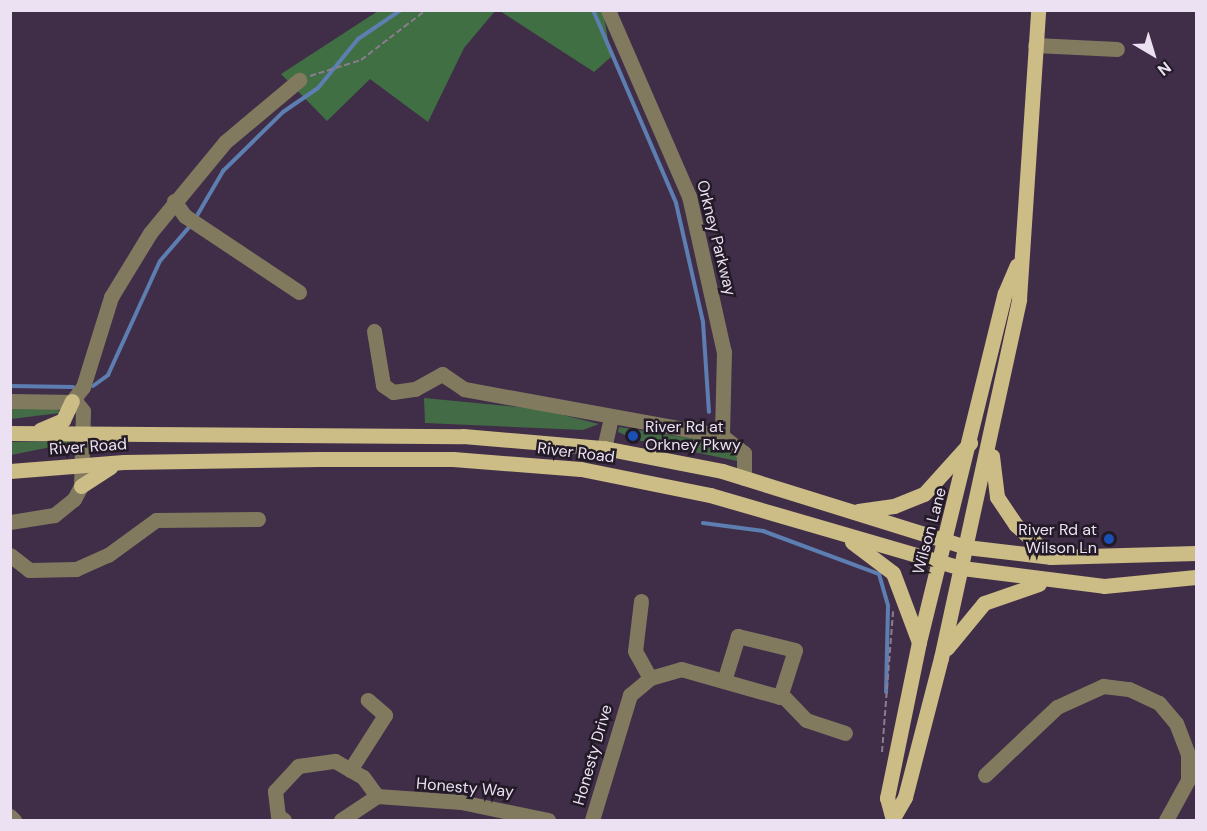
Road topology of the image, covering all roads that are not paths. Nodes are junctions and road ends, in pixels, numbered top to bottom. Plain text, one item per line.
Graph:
1 (608, 10) edge
2 (1038, 10) edge
3 (1035, 45) junction
4 (1117, 49) dead end
5 (300, 80) dead end
6 (174, 201) junction
7 (1020, 257) junction
8 (299, 292) dead end
9 (374, 331) dead end
10 (10, 401) edge
11 (72, 401) junction
12 (611, 417) junction
13 (10, 433) edge
14 (31, 433) junction
15 (82, 434) junction
16 (722, 436) junction
17 (972, 440) junction
18 (990, 446) junction
19 (604, 448) junction
20 (124, 462) junction
21 (81, 466) junction
22 (10, 471) edge
23 (744, 478) junction
24 (81, 486) junction
25 (852, 512) junction
26 (258, 519) dead end
27 (10, 522) edge
28 (832, 531) junction
29 (946, 540) junction
30 (966, 547) junction
31 (1197, 553) edge
32 (10, 555) edge
33 (1051, 557) junction
34 (940, 562) junction
35 (962, 568) junction
36 (1197, 577) edge
37 (1047, 582) junction
38 (640, 601) dead end
39 (919, 642) junction
40 (941, 658) junction
41 (650, 678) junction
42 (724, 681) junction
43 (781, 694) junction
44 (368, 700) dead end
45 (845, 733) dead end
46 (350, 770) junction
47 (985, 775) dead end
48 (377, 796) junction
49 (10, 816) edge
50 (893, 819) edge
51 (14, 820) edge
52 (284, 820) edge
53 (341, 820) edge
54 (548, 820) edge
55 (592, 820) edge
56 (1166, 820) edge

1 - 16 street, Orkney Parkway
2 - 3 main road, Wilson Lane
3 - 4 street
3 - 7 main road, Wilson Lane
5 - 6 street
6 - 8 street
6 - 11 street
7 - 17 main road, Wilson Lane
7 - 18 main road, Wilson Lane
9 - 12 street
10 - 11 street
11 - 14 main road
11 - 15 street
12 - 16 street
12 - 19 street
13 - 14 main road, River Road
14 - 15 main road, River Road
15 - 19 main road, River Road
15 - 21 street
16 - 23 street
17 - 25 main road
17 - 29 main road, Wilson Lane
18 - 30 main road, Wilson Lane
18 - 33 main road
19 - 23 main road, River Road
20 - 21 main road, River Road
20 - 24 main road
20 - 28 main road, River Road
21 - 22 main road, River Road
21 - 24 street
23 - 25 main road, River Road
24 - 27 street
25 - 29 main road, River Road
26 - 32 street
28 - 34 main road, River Road
28 - 39 main road
29 - 30 main road, River Road
29 - 34 main road, Wilson Lane
30 - 33 main road, River Road
30 - 35 main road, Wilson Lane
31 - 33 main road, River Road
34 - 35 main road, River Road
34 - 39 main road, Wilson Lane
35 - 37 main road, River Road
35 - 40 main road, Wilson Lane
36 - 37 main road, River Road
37 - 40 main road
38 - 41 street
39 - 50 main road, Wilson Lane
40 - 50 main road, Wilson Lane
41 - 42 street, Honesty Drive
41 - 55 street, Honesty Drive
42 - 43 street, Honesty Drive
42 - 43 street
43 - 45 street
44 - 46 street
46 - 48 street
46 - 52 street
47 - 56 street
48 - 53 street
48 - 54 street, Honesty Way
49 - 51 street

